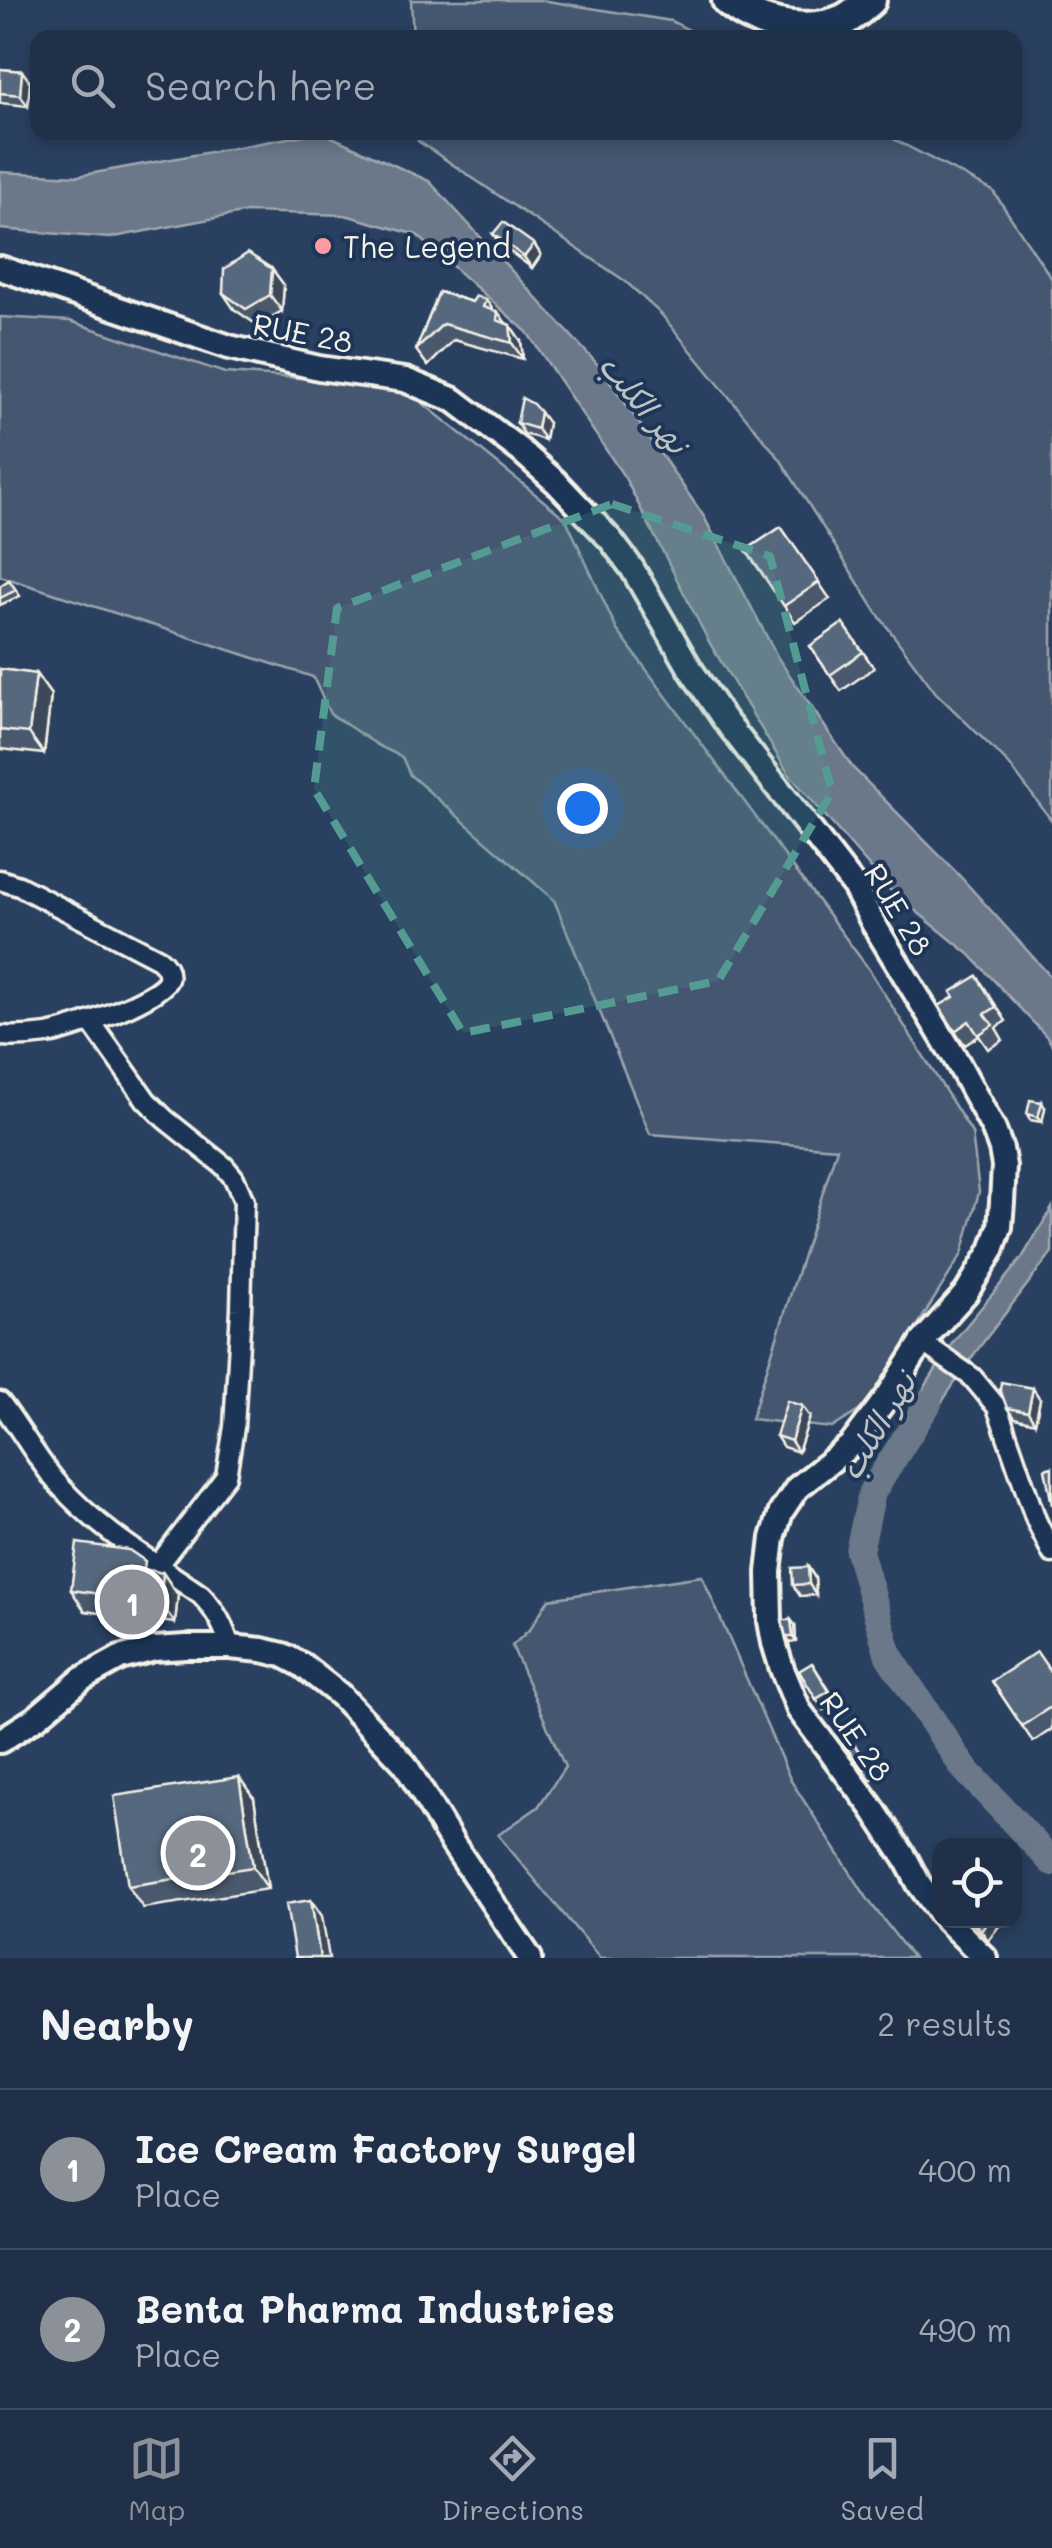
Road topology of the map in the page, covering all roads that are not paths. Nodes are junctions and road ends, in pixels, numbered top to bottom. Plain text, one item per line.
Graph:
1 (870, 0) edge
2 (745, 3) edge
3 (0, 268) edge
4 (0, 880) edge
5 (91, 1022) junction
6 (0, 1036) edge
7 (922, 1342) junction
8 (0, 1402) edge
9 (1052, 1552) edge
10 (158, 1565) junction
11 (230, 1647) junction
12 (0, 1741) edge
13 (932, 1902) edge
14 (953, 1928) edge
15 (530, 1958) edge
16 (985, 1958) edge

1 - 2 highway
3 - 7 street, RUE 28
4 - 5 street
5 - 6 street
5 - 10 street
7 - 9 street
7 - 13 street, RUE 28
8 - 10 street
10 - 11 street
11 - 12 street
11 - 15 street
14 - 16 street

